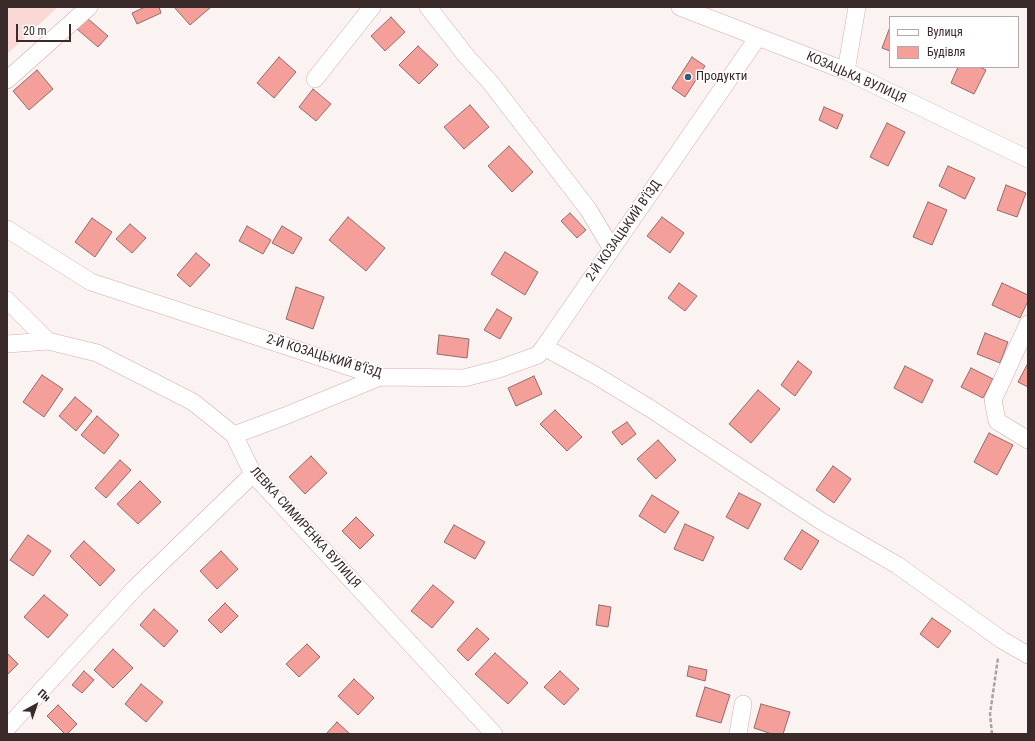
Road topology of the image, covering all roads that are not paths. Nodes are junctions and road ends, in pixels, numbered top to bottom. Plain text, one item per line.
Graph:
1 (89, 7) edge
2 (372, 7) edge
3 (428, 7) edge
4 (680, 7) edge
5 (857, 7) edge
6 (758, 37) junction
7 (846, 71) junction
8 (315, 78) dead end
9 (7, 80) edge
10 (1028, 159) edge
11 (7, 229) edge
12 (612, 249) junction
13 (7, 300) edge
14 (1028, 324) edge
15 (48, 341) junction
16 (7, 344) edge
17 (544, 348) junction
18 (380, 377) junction
19 (234, 435) junction
20 (1028, 440) edge
21 (254, 474) junction
22 (1028, 655) edge
23 (743, 704) dead end
24 (7, 728) edge
25 (494, 734) edge
26 (738, 734) edge

1 - 9 street
2 - 8 street
3 - 12 street
4 - 6 street, КОЗАЦЬКА ВУЛИЦЯ
5 - 7 street
6 - 7 street, КОЗАЦЬКА ВУЛИЦЯ
6 - 12 street, 2-Й КОЗАЦЬКИЙ В’ЇЗД
7 - 10 street, КОЗАЦЬКА ВУЛИЦЯ
11 - 18 street, 2-Й КОЗАЦЬКИЙ В’ЇЗД
12 - 17 street, 2-Й КОЗАЦЬКИЙ В’ЇЗД
13 - 15 street
14 - 20 street
15 - 16 street
15 - 19 street, ЛЕВКА СИМИРЕНКА ВУЛИЦЯ
17 - 18 street, 2-Й КОЗАЦЬКИЙ В’ЇЗД
17 - 22 street
18 - 19 street
19 - 21 street, ЛЕВКА СИМИРЕНКА ВУЛИЦЯ
21 - 24 street
21 - 25 street, ЛЕВКА СИМИРЕНКА ВУЛИЦЯ
23 - 26 street

